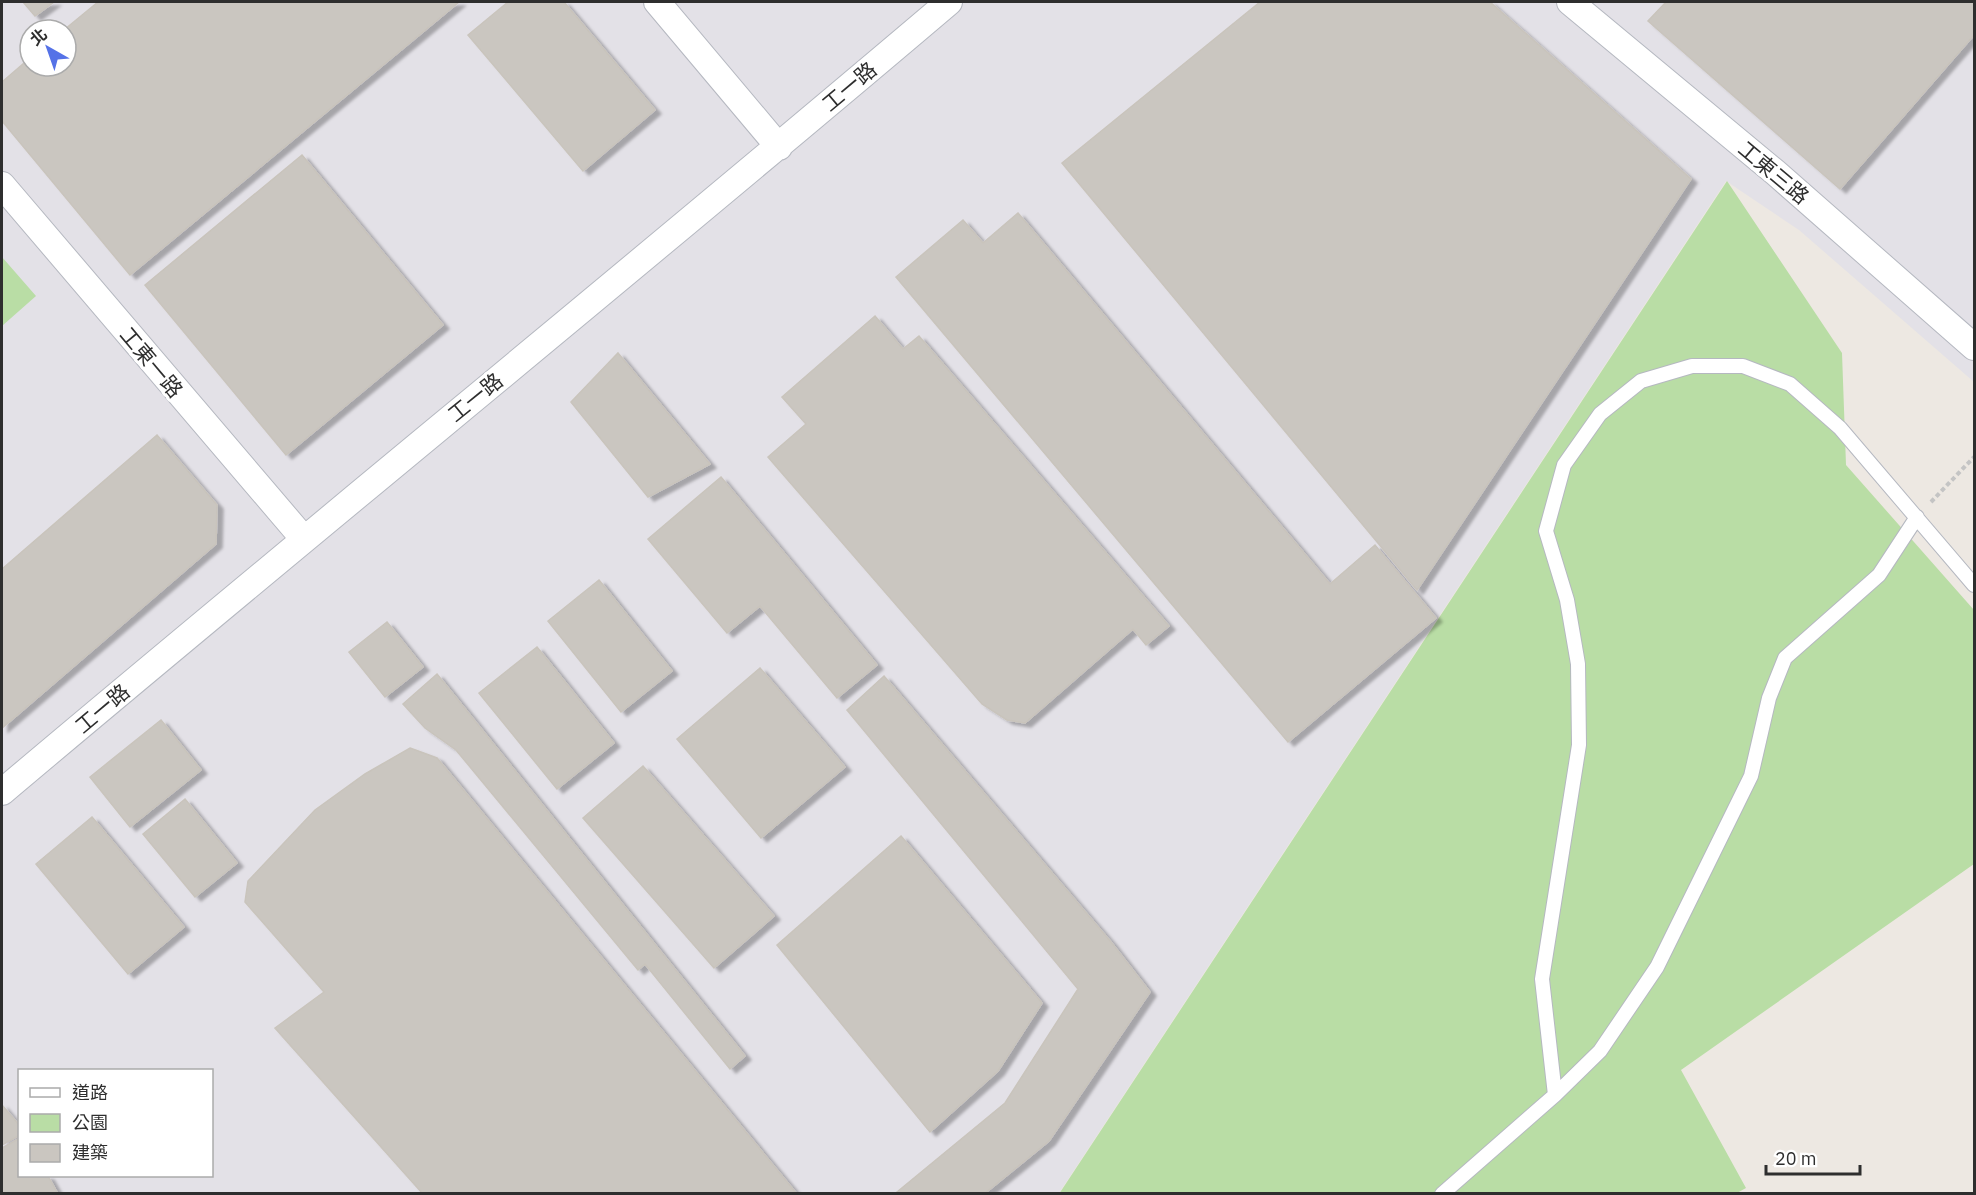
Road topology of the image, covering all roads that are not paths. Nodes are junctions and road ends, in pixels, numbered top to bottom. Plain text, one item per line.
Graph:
1 (657, 2) edge
2 (948, 2) edge
3 (1570, 2) edge
4 (779, 147) junction
5 (2, 185) edge
6 (1974, 347) edge
7 (1917, 517) junction
8 (303, 538) junction
9 (1974, 585) edge
10 (2, 792) edge
11 (1555, 1095) junction
12 (1442, 1194) edge

1 - 4 street
2 - 4 street, 工一路
3 - 6 street, 工東三路
4 - 8 street, 工一路
5 - 8 street, 工東一路
7 - 9 lane
7 - 11 lane
7 - 11 lane
8 - 10 street, 工一路
11 - 12 lane

